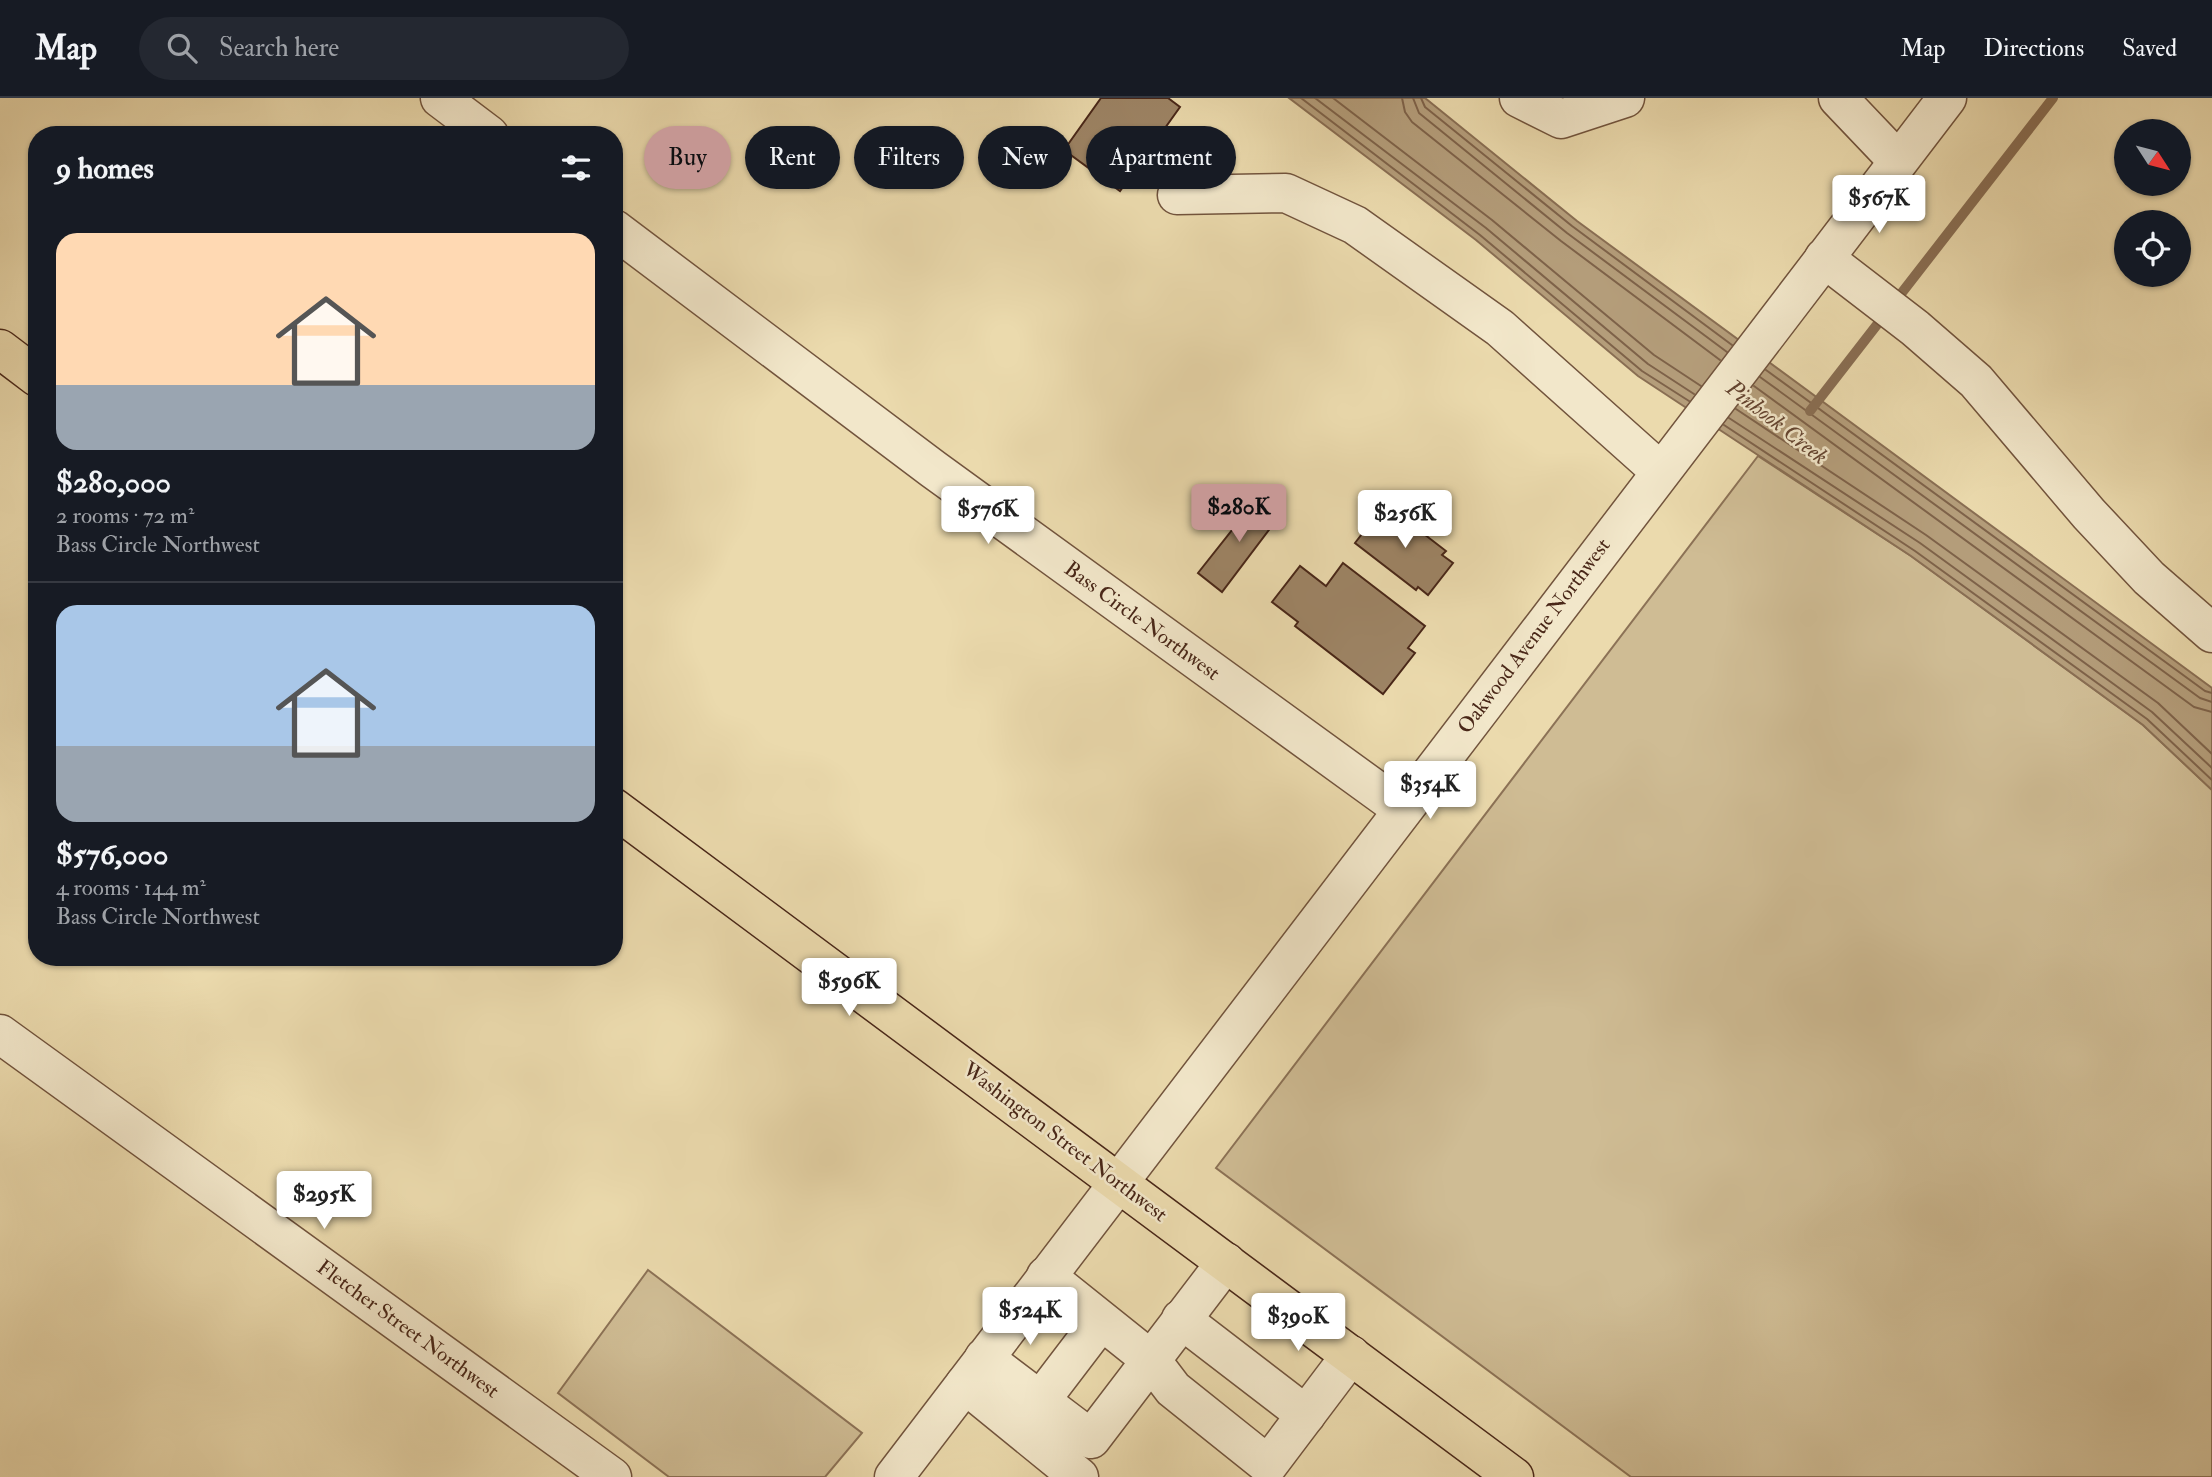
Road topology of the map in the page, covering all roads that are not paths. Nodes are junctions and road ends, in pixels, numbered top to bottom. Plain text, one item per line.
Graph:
1 (440, 98) edge
2 (1519, 98) edge
3 (1625, 98) edge
4 (1838, 98) edge
5 (1947, 98) edge
6 (477, 126) edge
7 (1898, 162) junction
8 (1177, 195) dead end
9 (623, 236) edge
10 (1824, 258) junction
11 (0, 349) edge
12 (28, 370) edge
13 (1660, 471) junction
14 (2212, 633) edge
15 (1402, 809) junction
16 (623, 815) edge
17 (0, 1034) edge
18 (1118, 1181) junction
19 (1226, 1262) junction
20 (1046, 1276) junction
21 (1181, 1319) junction
22 (1101, 1321) junction
23 (1351, 1355) junction
24 (1151, 1360) junction
25 (974, 1371) junction
26 (1040, 1401) junction
27 (1306, 1415) junction
28 (612, 1477) edge
29 (894, 1477) edge
30 (1079, 1477) edge
31 (1514, 1477) edge

1 - 6 street
2 - 3 street
4 - 7 street
5 - 7 street, Oakwood Avenue Northwest
7 - 10 street, Oakwood Avenue Northwest
8 - 13 street
9 - 15 street, Bass Circle Northwest
10 - 13 street, Oakwood Avenue Northwest
10 - 14 street
11 - 12 main road
13 - 15 street, Oakwood Avenue Northwest
15 - 18 street, Oakwood Avenue Northwest
16 - 18 main road, Washington Street Northwest
17 - 28 street, Fletcher Street Northwest
18 - 19 main road, Washington Street Northwest
18 - 20 street, Oakwood Avenue Northwest
19 - 21 street
19 - 23 main road, Washington Street Northwest
20 - 22 street
20 - 25 street, Oakwood Avenue Northwest
21 - 24 street
21 - 27 street
22 - 24 street
22 - 26 street
23 - 27 street
23 - 31 main road, Washington Street Northwest
24 - 26 street
24 - 27 street
25 - 26 street
25 - 29 street, Oakwood Avenue Northwest
25 - 30 street

